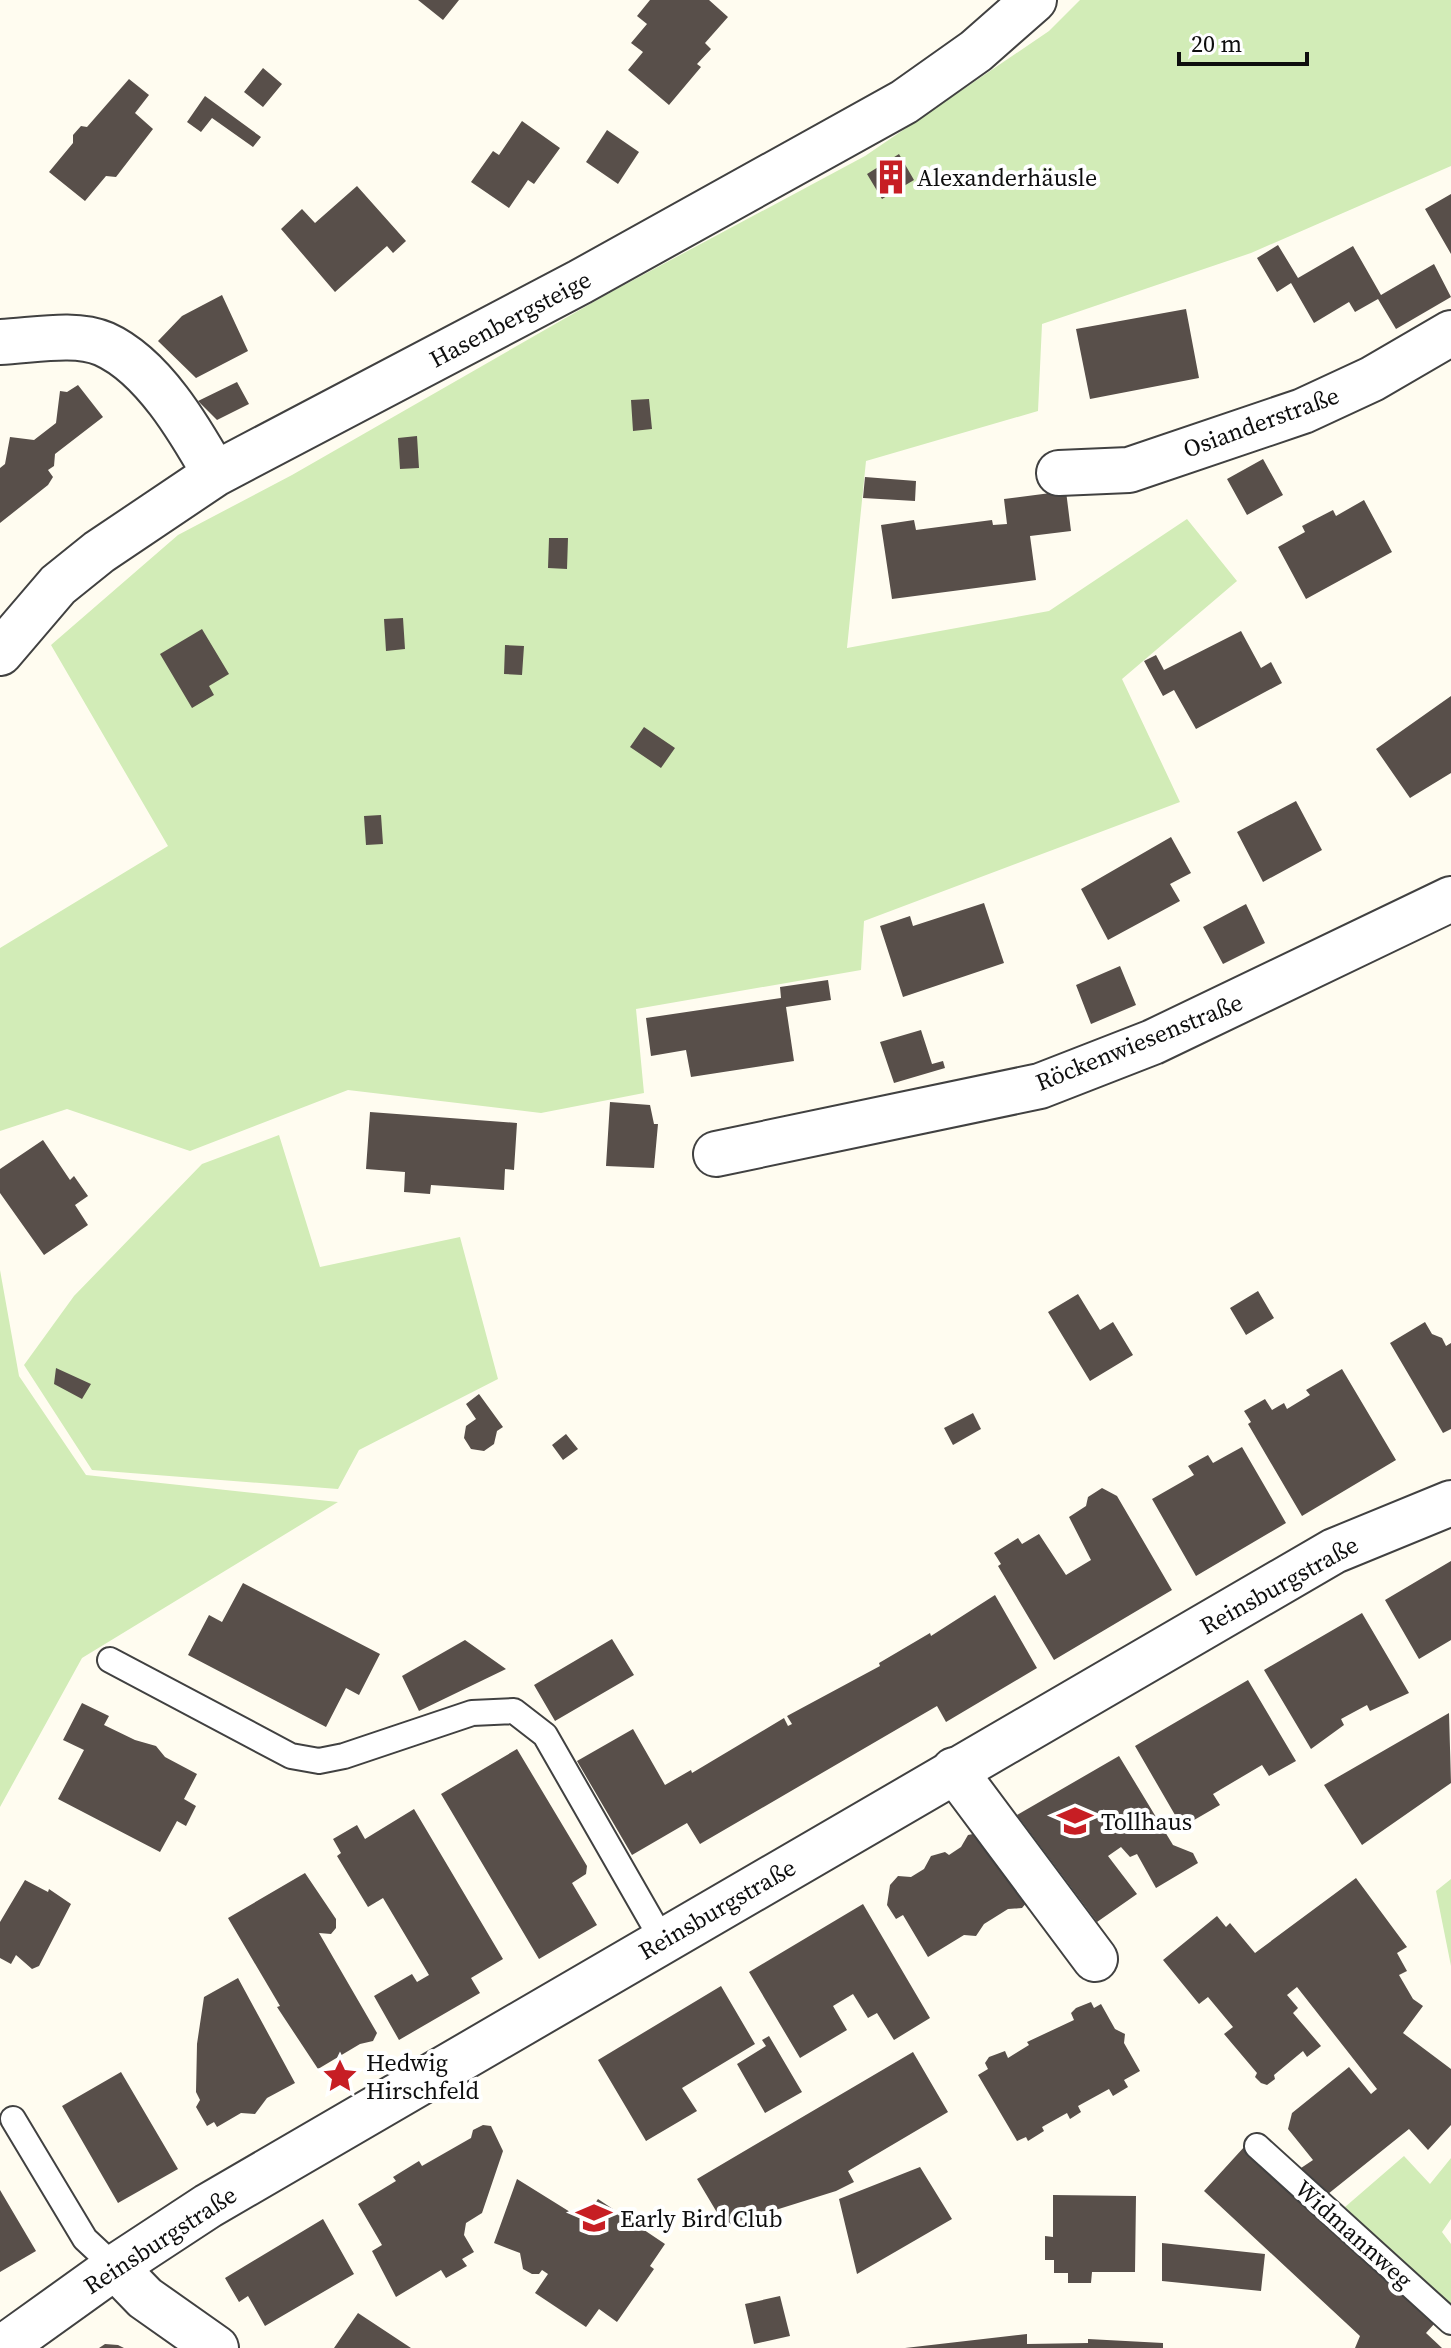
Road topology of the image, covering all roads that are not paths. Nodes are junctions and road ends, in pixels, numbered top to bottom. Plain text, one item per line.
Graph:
1 (1034, 0) edge
2 (1451, 333) edge
3 (0, 342) edge
4 (1059, 473) dead end
5 (215, 474) junction
6 (0, 653) edge
7 (1451, 899) edge
8 (716, 1154) dead end
9 (1451, 1503) edge
10 (110, 1660) dead end
11 (954, 1770) junction
12 (663, 1941) junction
13 (1095, 1959) dead end
14 (13, 2119) dead end
15 (1257, 2146) dead end
16 (115, 2267) junction
17 (1451, 2322) edge
18 (2, 2348) edge
19 (216, 2348) edge

1 - 5 street, Hasenbergsteige
2 - 4 street, Osianderstraße
3 - 5 street
5 - 6 street, Hasenbergsteige
7 - 8 street, Röckenwiesenstraße
9 - 11 street, Reinsburgstraße
10 - 12 lane
11 - 12 street, Reinsburgstraße
11 - 13 street
12 - 16 street, Reinsburgstraße
14 - 16 lane
15 - 17 lane, Widmannweg
16 - 18 street, Reinsburgstraße
16 - 19 street

